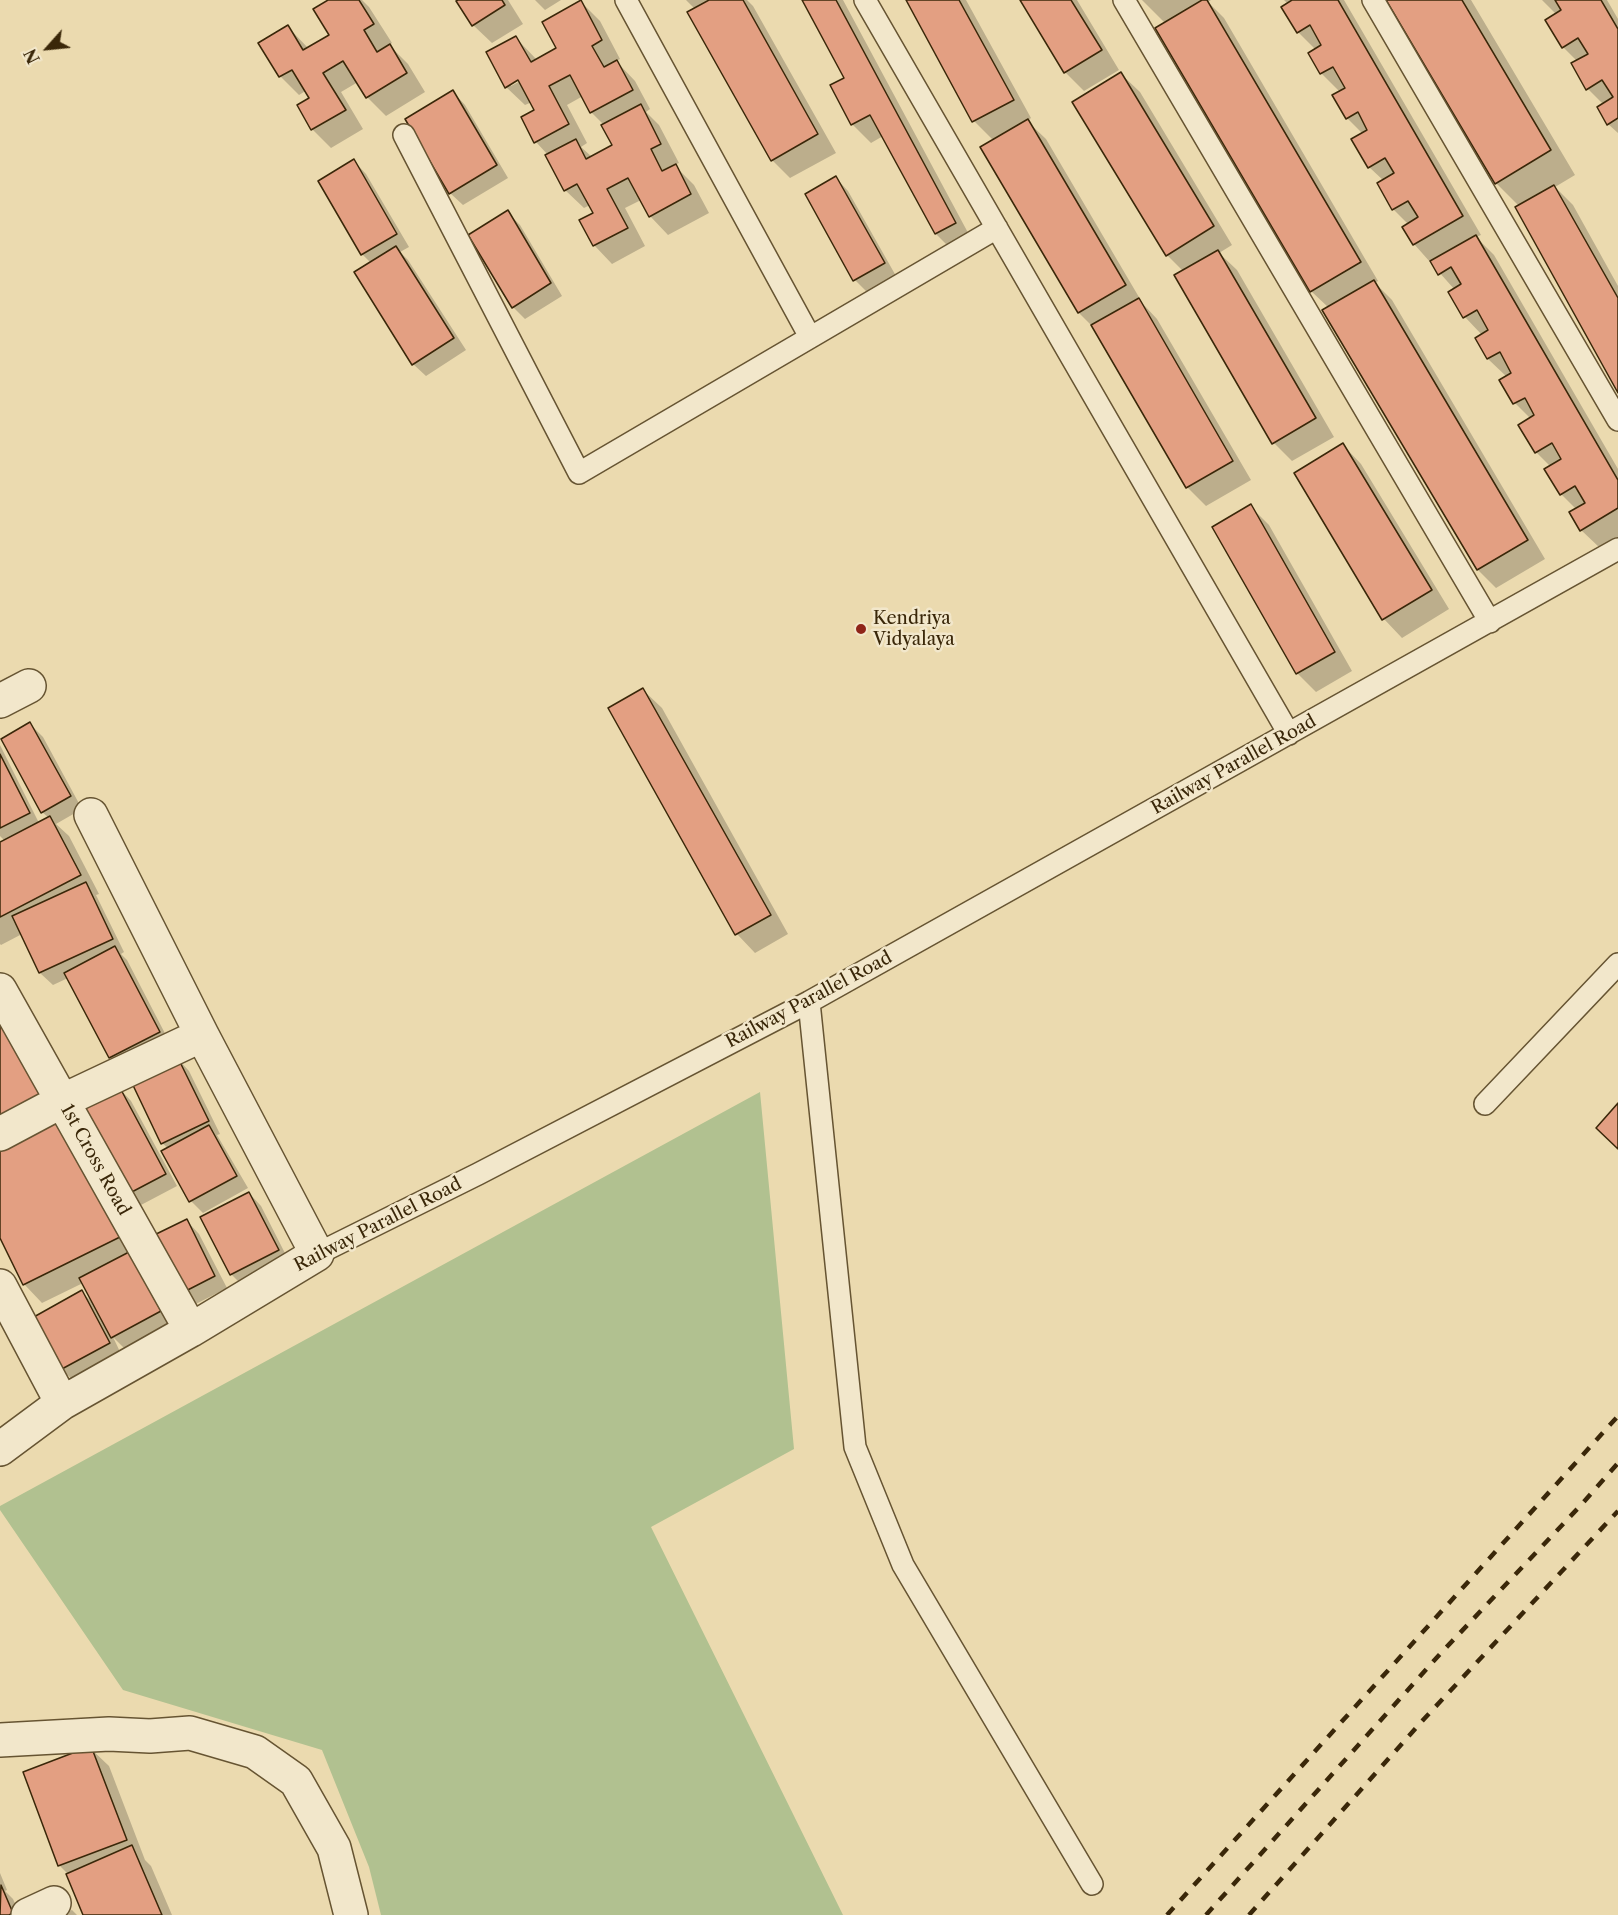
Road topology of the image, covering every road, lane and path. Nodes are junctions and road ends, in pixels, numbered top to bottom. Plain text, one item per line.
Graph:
1 (626, 0) edge
2 (865, 0) edge
3 (1124, 0) edge
4 (1373, 0) edge
5 (404, 135) dead end
6 (997, 228) junction
7 (810, 338) junction
8 (1618, 420) edge
9 (1618, 549) edge
10 (1490, 622) junction
11 (29, 686) dead end
12 (0, 701) edge
13 (1289, 734) junction
14 (91, 815) dead end
15 (1618, 964) edge
16 (0, 990) edge
17 (809, 1002) junction
18 (202, 1035) junction
19 (62, 1101) junction
20 (1485, 1104) dead end
21 (0, 1134) edge
22 (317, 1254) junction
23 (0, 1286) edge
24 (191, 1330) junction
25 (62, 1404) junction
26 (0, 1449) edge
27 (0, 1740) edge
28 (1092, 1884) dead end
29 (351, 1915) edge

1 - 7 lane
2 - 6 lane
3 - 10 lane
4 - 8 lane
5 - 7 lane
6 - 7 lane
6 - 13 lane
9 - 10 lane, Railway Parallel Road
10 - 13 lane, Railway Parallel Road
11 - 12 street
13 - 17 lane, Railway Parallel Road
14 - 18 street
15 - 20 lane
16 - 19 street, 1st Cross Road
17 - 22 lane, Railway Parallel Road
17 - 28 lane
18 - 19 street
18 - 22 street
19 - 21 street
19 - 24 street, 1st Cross Road
22 - 24 street, Railway Parallel Road
23 - 25 street
24 - 25 street, Railway Parallel Road
25 - 26 street, Railway Parallel Road
27 - 29 street

